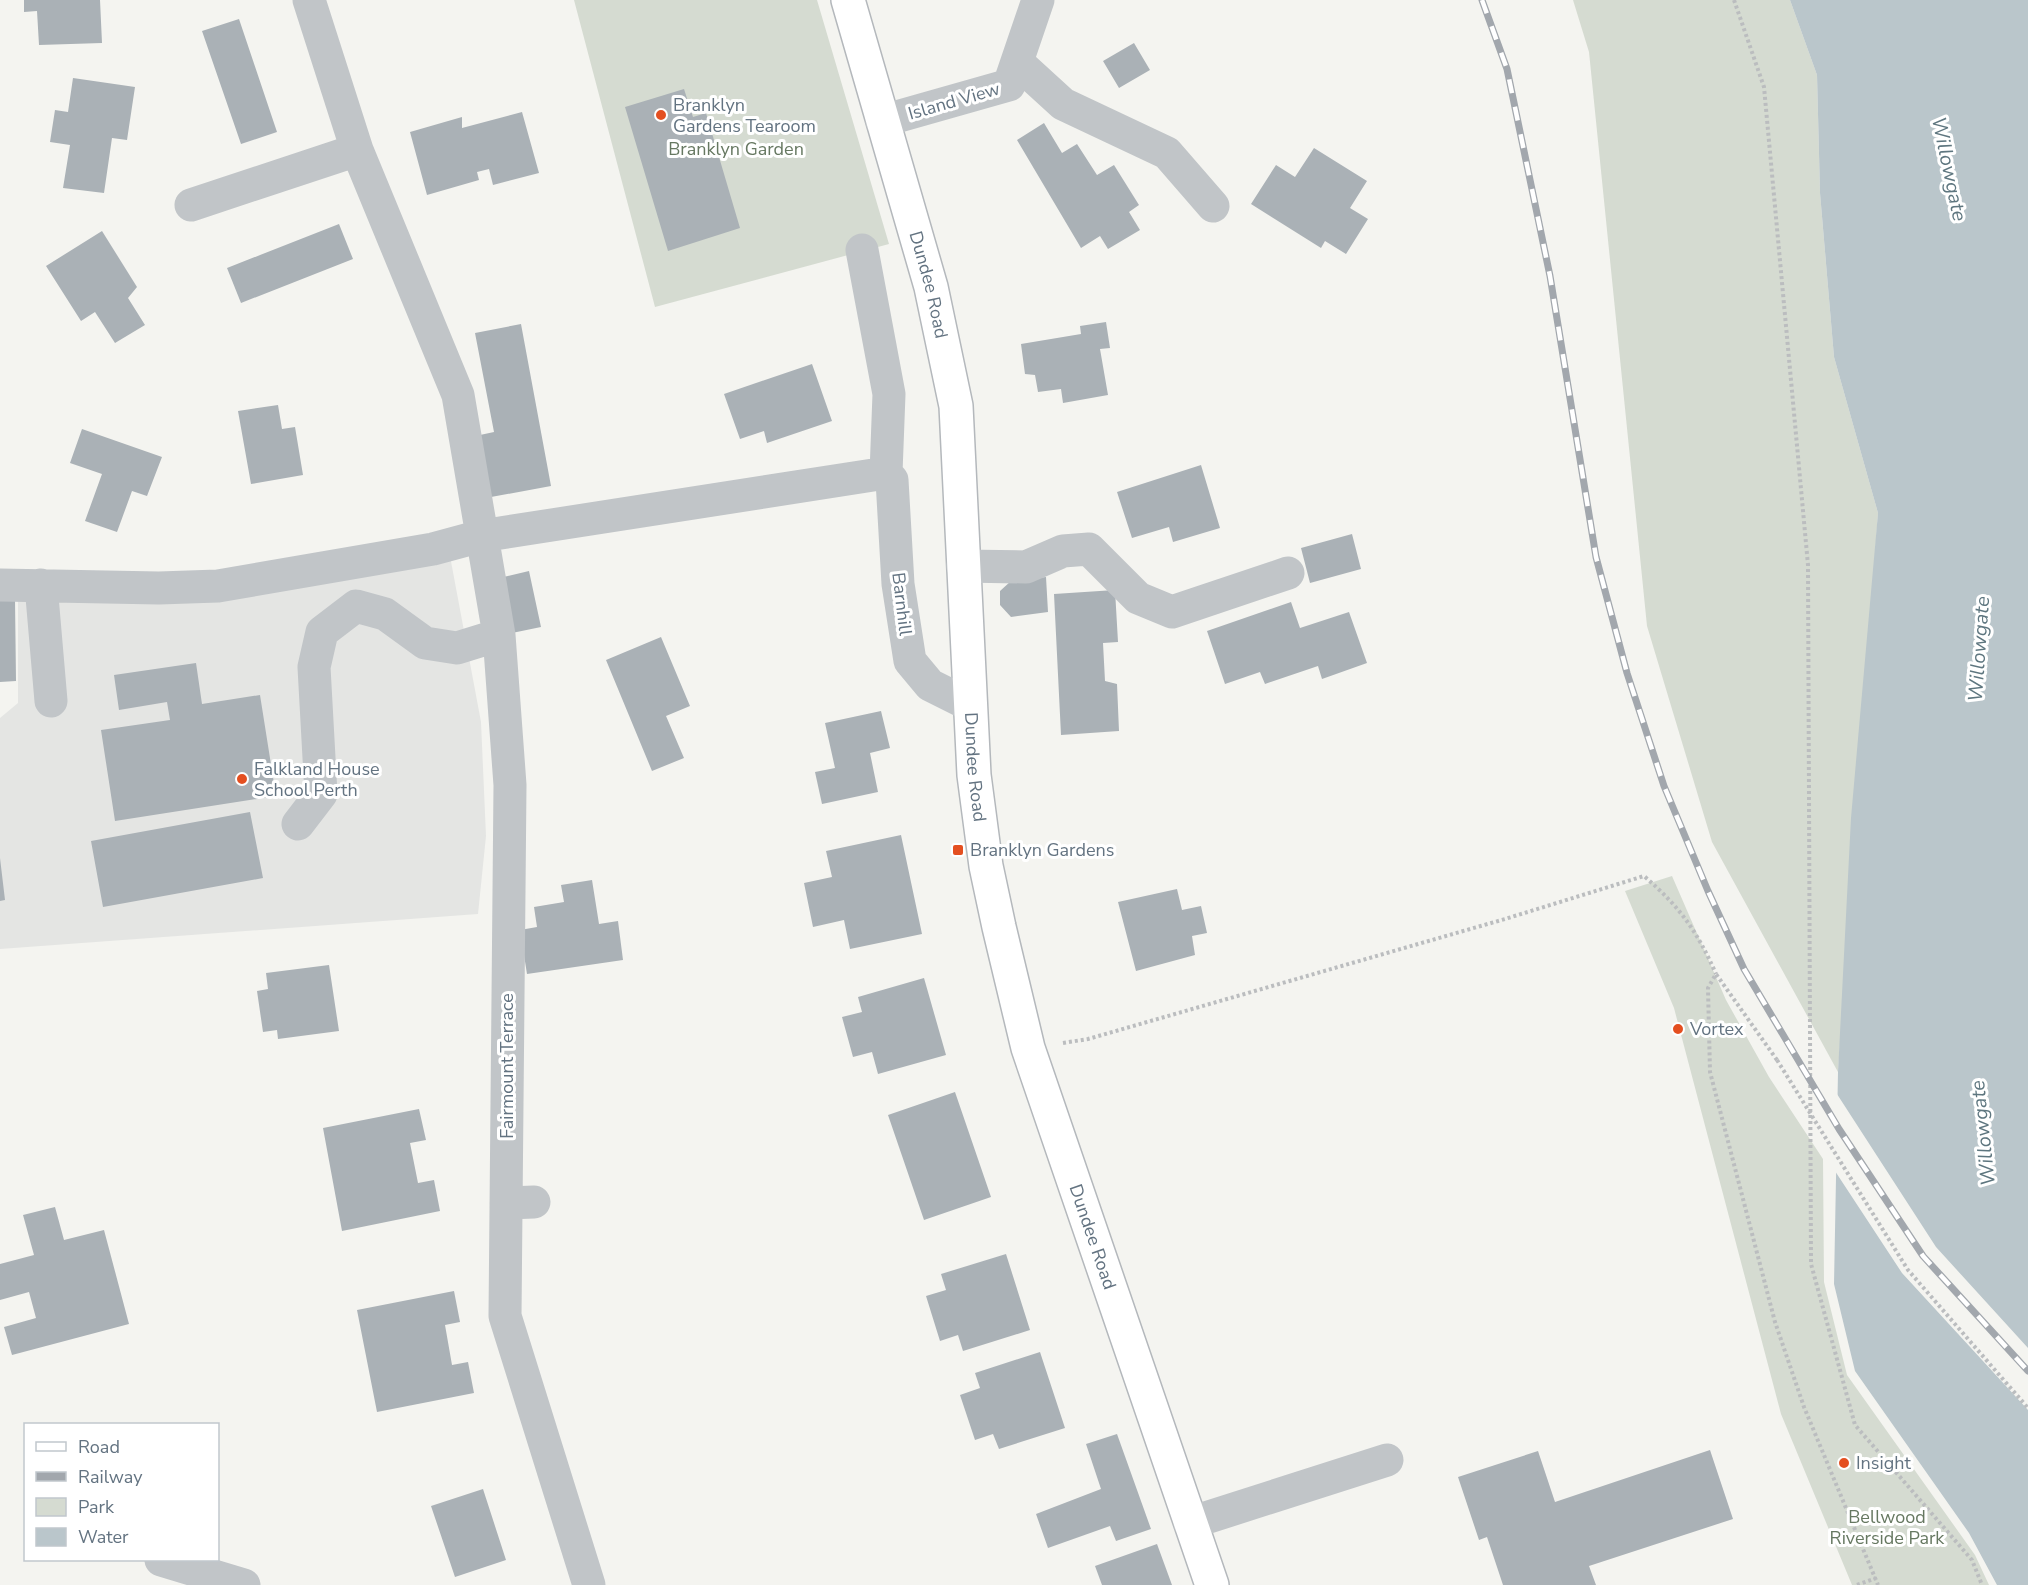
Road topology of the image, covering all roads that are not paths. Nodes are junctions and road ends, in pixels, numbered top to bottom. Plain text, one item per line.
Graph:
1 (309, 0) edge
2 (849, 0) edge
3 (1038, 0) edge
4 (1017, 63) junction
5 (882, 121) junction
6 (357, 150) junction
7 (191, 205) dead end
8 (1213, 206) dead end
9 (862, 250) dead end
10 (886, 473) junction
11 (481, 536) junction
12 (963, 566) junction
13 (1288, 573) dead end
14 (0, 585) edge
15 (41, 585) junction
16 (499, 635) junction
17 (51, 701) dead end
18 (969, 705) junction
19 (298, 824) dead end
20 (1387, 1460) dead end
21 (1190, 1523) junction
22 (164, 1561) edge
23 (244, 1585) edge
24 (589, 1585) edge
25 (1212, 1585) edge

1 - 6 street, Fairmount Terrace
2 - 5 main road, Dundee Road
3 - 4 street, Island View
4 - 5 street, Island View
4 - 8 street
5 - 12 main road, Dundee Road
6 - 7 street
6 - 11 street, Fairmount Terrace
9 - 10 street, Barnhill
10 - 11 street
10 - 18 street, Barnhill
11 - 15 street
11 - 16 street, Fairmount Terrace
12 - 13 street
12 - 18 main road, Dundee Road
14 - 15 street
15 - 17 street
16 - 19 street
16 - 24 street, Fairmount Terrace
18 - 21 main road, Dundee Road
20 - 21 street
21 - 25 main road, Dundee Road
22 - 23 street

